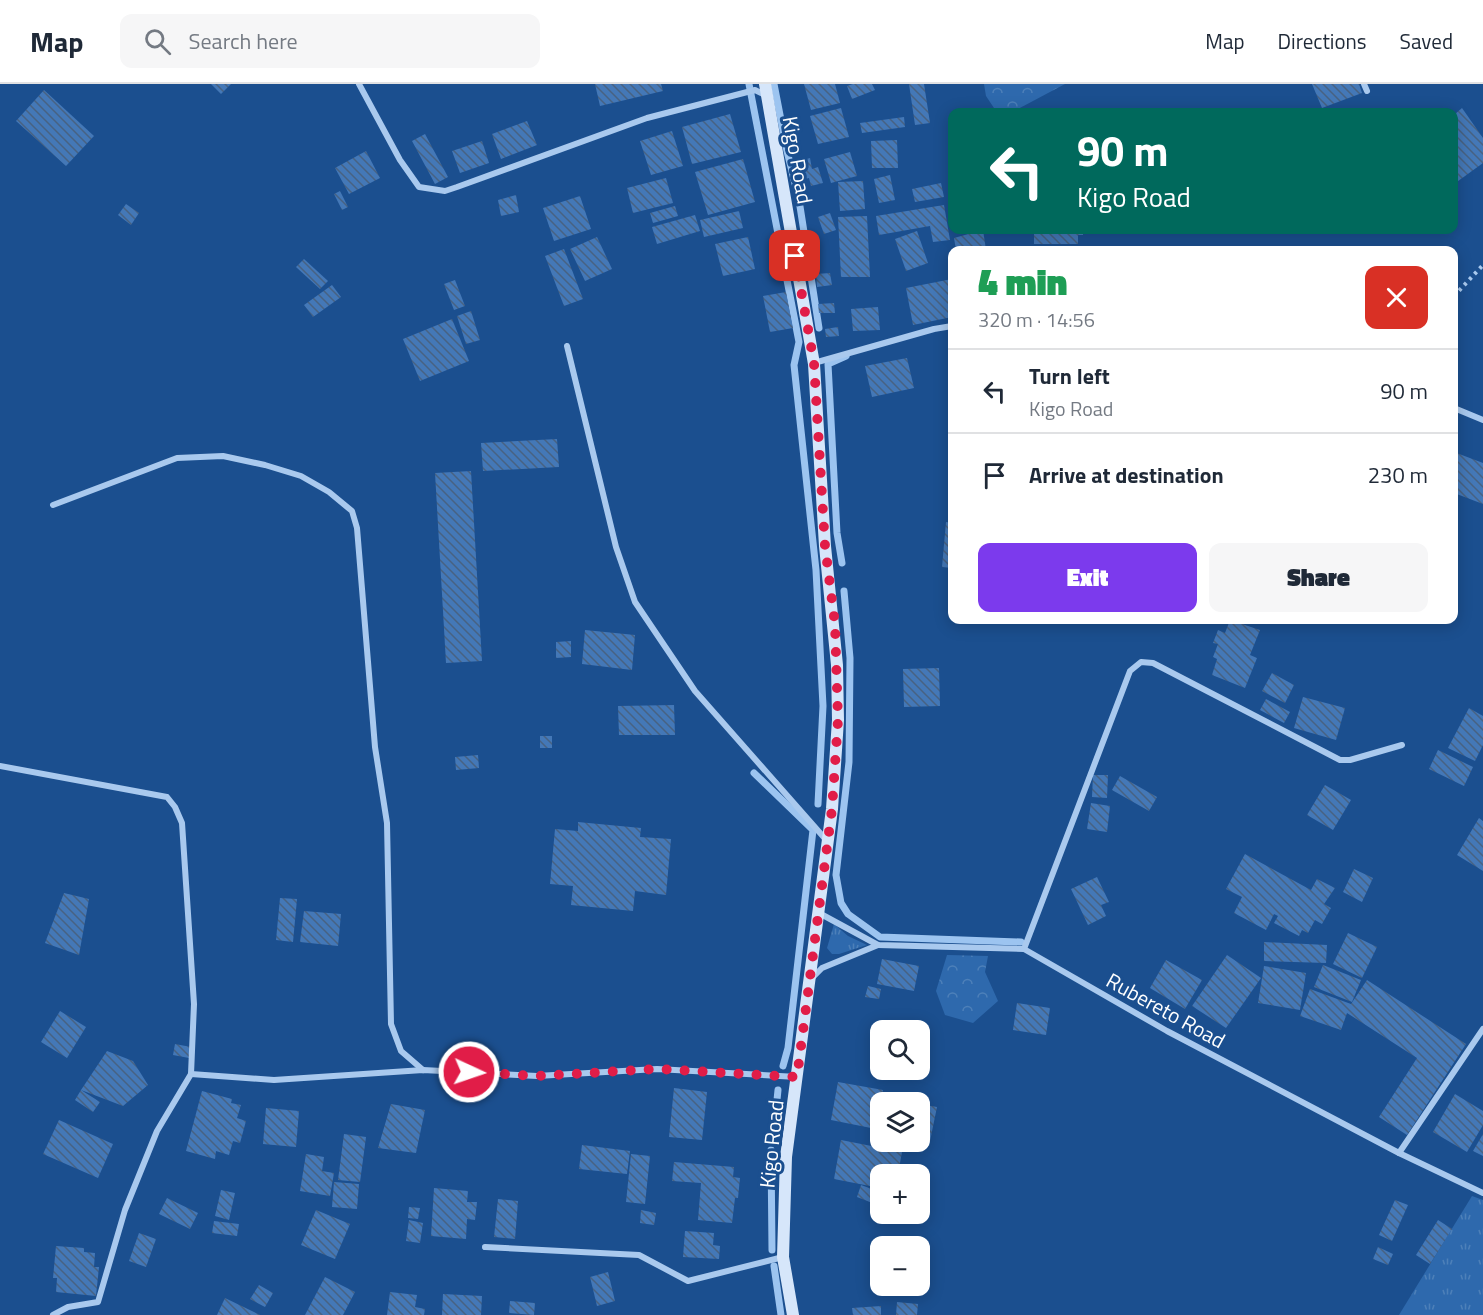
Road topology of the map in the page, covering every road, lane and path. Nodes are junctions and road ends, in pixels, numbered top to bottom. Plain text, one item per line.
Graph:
1 (359, 84) edge
2 (767, 90) edge
3 (1483, 265) edge
4 (1458, 292) edge
5 (948, 327) edge
6 (567, 346) dead end
7 (814, 363) junction
8 (1458, 410) edge
9 (1483, 420) edge
10 (53, 504) dead end
11 (1402, 745) dead end
12 (0, 766) edge
13 (828, 842) junction
14 (819, 913) junction
15 (878, 945) junction
16 (1024, 950) junction
17 (810, 981) junction
18 (1483, 1029) edge
19 (423, 1070) junction
20 (191, 1074) junction
21 (797, 1077) junction
22 (1399, 1153) junction
23 (1483, 1192) edge
24 (485, 1247) dead end
25 (783, 1257) junction
26 (53, 1315) edge
27 (793, 1315) edge

1 - 2 street
2 - 7 street, Kigo Road
3 - 4 path
5 - 7 street
6 - 13 street
7 - 13 street, Kigo Road
8 - 9 street
10 - 19 street
11 - 16 street
12 - 20 street
13 - 14 street, Kigo Road
14 - 15 street, Rubereto Road
14 - 17 street, Kigo Road
15 - 16 street, Rubereto Road
15 - 17 street
16 - 22 street, Rubereto Road
17 - 21 street, Kigo Road
18 - 22 street
19 - 20 street
19 - 21 street
20 - 26 street
21 - 25 street, Kigo Road
22 - 23 street, Rubereto Road
24 - 25 street
25 - 27 street, Kigo Road

